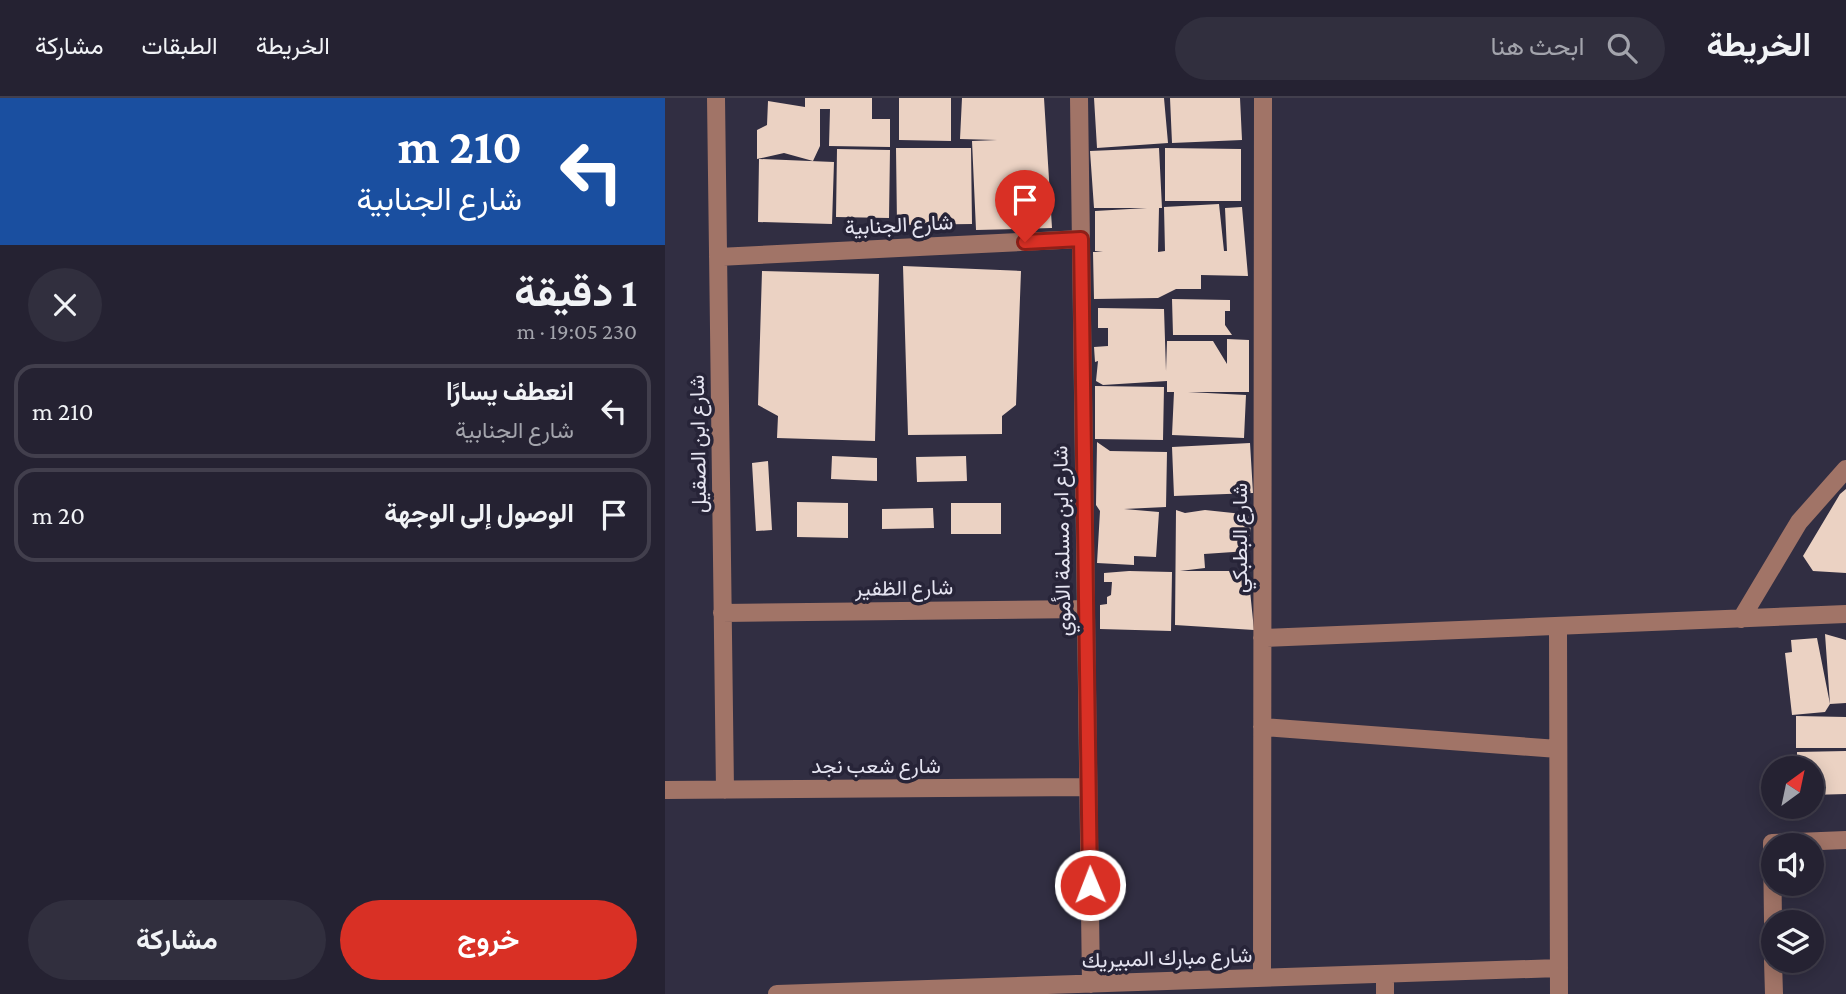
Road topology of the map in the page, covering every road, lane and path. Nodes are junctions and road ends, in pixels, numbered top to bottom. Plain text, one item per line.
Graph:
1 (716, 98) edge
2 (1079, 98) edge
3 (1262, 98) edge
4 (1081, 239) junction
5 (718, 257) junction
6 (1846, 468) edge
7 (1086, 609) junction
8 (722, 613) junction
9 (1846, 614) edge
10 (1741, 619) junction
11 (1558, 628) junction
12 (1262, 638) junction
13 (1262, 727) junction
14 (1558, 749) junction
15 (1088, 787) junction
16 (665, 790) edge
17 (725, 790) junction
18 (1846, 840) edge
19 (1773, 910) edge
20 (1559, 968) junction
21 (1773, 973) edge
22 (1385, 974) junction
23 (1262, 978) junction
24 (1091, 984) junction
25 (777, 994) edge
26 (1384, 994) edge
27 (1559, 994) edge
28 (1773, 994) edge

1 - 5 street, شارع ابن الصقيل
2 - 4 street, شارع ابن مسلمة الأموي
3 - 12 street, شارع البطبكي
4 - 5 street, شارع الجنابية
4 - 7 street, شارع ابن مسلمة الأموي
5 - 8 street, شارع ابن الصقيل
6 - 10 street
7 - 8 street, شارع الظفير
7 - 15 street, شارع ابن مسلمة الأموي
8 - 17 street, شارع ابن الصقيل
9 - 10 street
10 - 11 street
11 - 12 street
11 - 14 street
12 - 13 street, شارع البطبكي
13 - 14 street
13 - 23 street, شارع البطبكي
14 - 20 street
15 - 17 street, شارع شعب نجد
15 - 24 street, شارع ابن مسلمة الأموي
16 - 17 street, شارع شعب نجد
18 - 19 street
20 - 22 street, شارع مبارك المبيريك
20 - 27 street
21 - 28 street
22 - 23 street, شارع مبارك المبيريك
22 - 26 street
23 - 24 street, شارع مبارك المبيريك
24 - 25 street, شارع مبارك المبيريك

